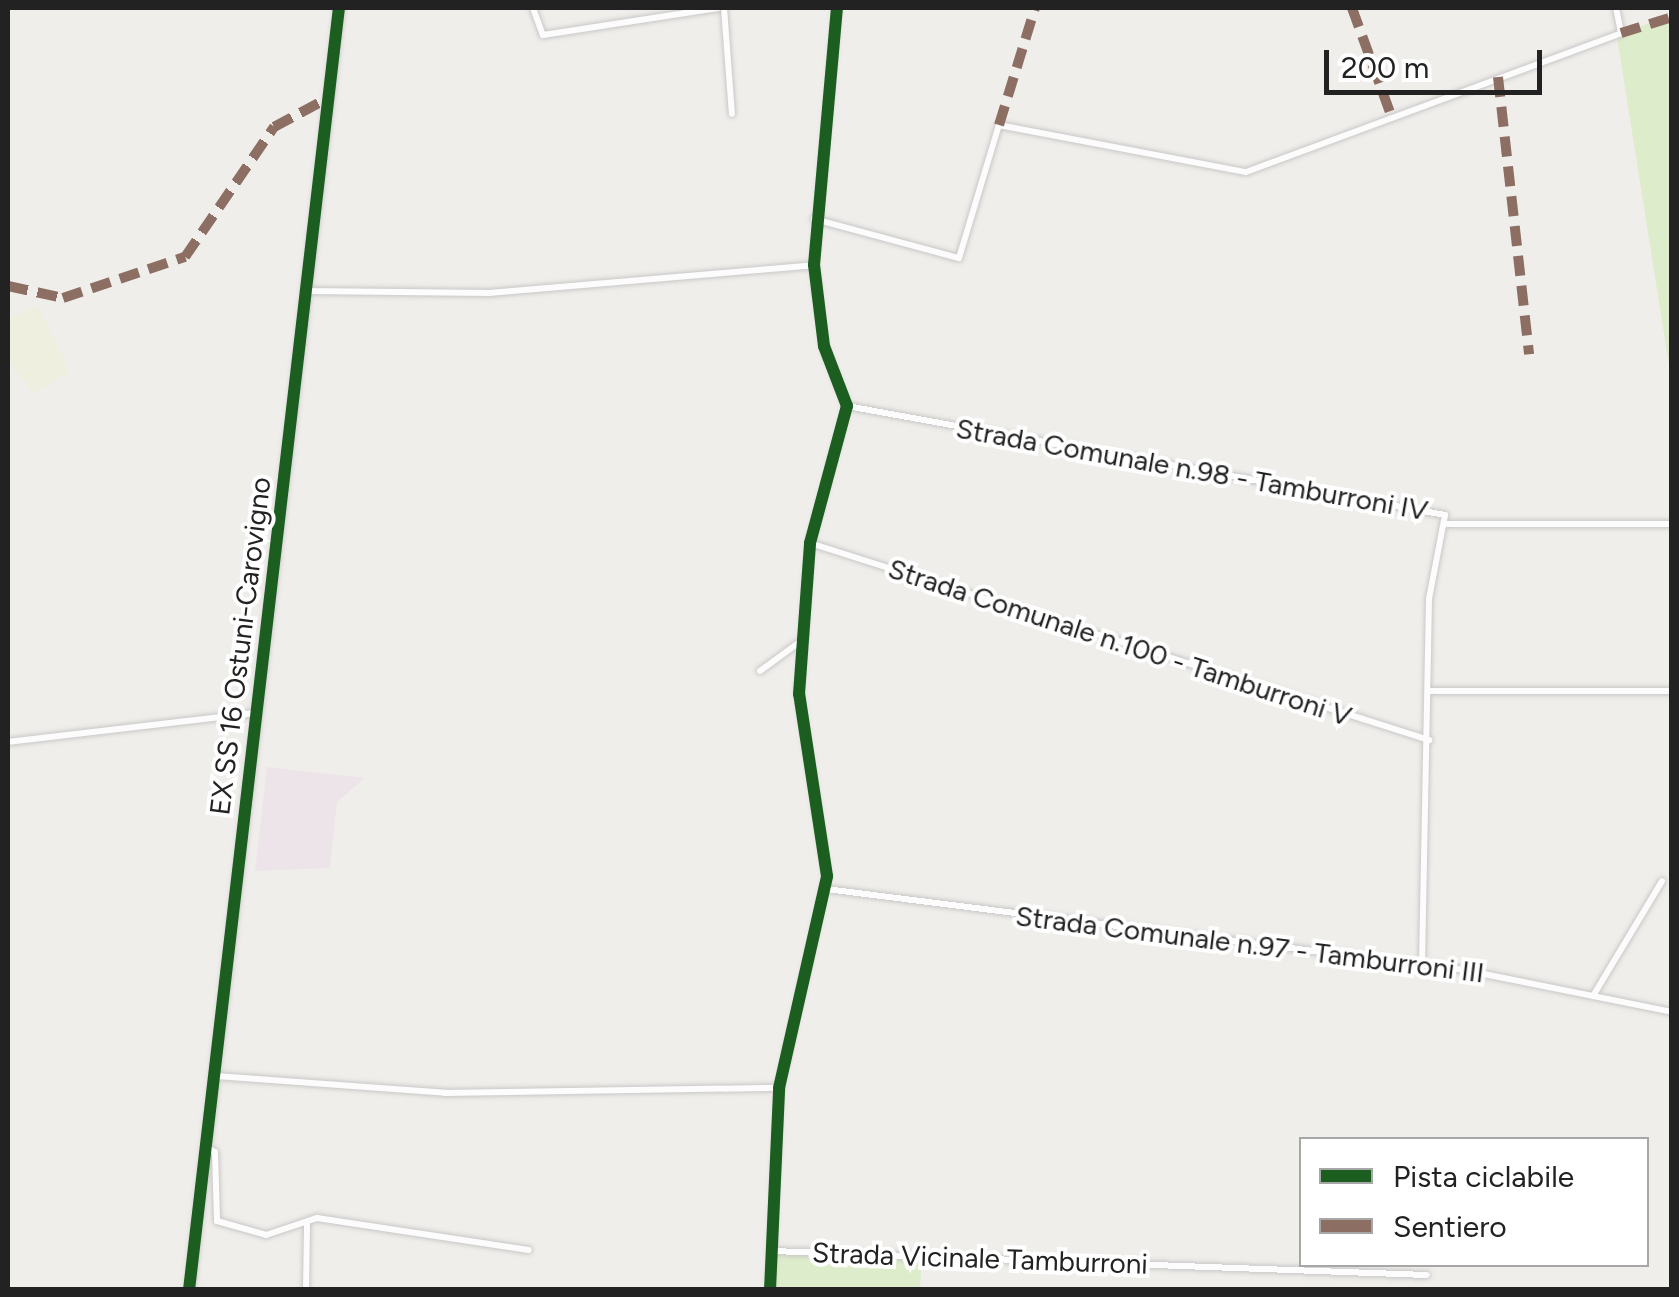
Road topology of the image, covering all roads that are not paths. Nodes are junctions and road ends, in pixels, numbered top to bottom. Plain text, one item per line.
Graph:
1 (339, 8) edge
2 (534, 8) edge
3 (721, 8) edge
4 (837, 8) edge
5 (1616, 8) edge
6 (732, 114) dead end
7 (814, 219) junction
8 (814, 265) junction
9 (308, 290) junction
10 (847, 406) junction
11 (1444, 524) junction
12 (1672, 524) edge
13 (810, 544) junction
14 (802, 640) junction
15 (760, 671) dead end
16 (1428, 691) junction
17 (1672, 691) edge
18 (258, 713) junction
19 (1428, 739) junction
20 (8, 742) edge
21 (1662, 881) dead end
22 (826, 890) junction
23 (1422, 966) junction
24 (1593, 996) junction
25 (1672, 1012) edge
26 (216, 1076) junction
27 (779, 1088) junction
28 (206, 1147) junction
29 (307, 1225) dead end
30 (529, 1250) dead end
31 (772, 1251) junction
32 (1427, 1275) dead end
33 (189, 1290) edge
34 (306, 1290) edge
35 (770, 1290) edge

1 - 9 main road, EX SS 16 Ostuni-Carovigno
2 - 3 street
3 - 6 street
4 - 7 street
5 - 7 street
7 - 8 street
8 - 9 street
8 - 10 street
9 - 18 main road, EX SS 16 Ostuni-Carovigno
10 - 11 street, Strada Comunale n.98 - Tamburroni IV
10 - 13 street
11 - 12 street
11 - 16 street, Strada Comunale n.98 - Tamburroni IV
13 - 14 street
13 - 19 street, Strada Comunale n.100 - Tamburroni V
14 - 15 street
14 - 22 street
16 - 17 street
16 - 19 street, Strada Comunale n.98 - Tamburroni IV
18 - 20 street
18 - 26 main road, EX SS 16 Ostuni-Carovigno
19 - 23 street, Strada Comunale n.98 - Tamburroni IV
21 - 24 street
22 - 23 street, Strada Comunale n.97 - Tamburroni III
22 - 27 street
23 - 24 street, Strada Comunale n.97 - Tamburroni III
24 - 25 street, Strada Comunale n.97 - Tamburroni III
26 - 27 street
26 - 28 main road, EX SS 16 Ostuni-Carovigno
27 - 31 street
28 - 30 street
28 - 33 main road, EX SS 16 Ostuni-Carovigno
29 - 34 street
31 - 32 street, Strada Vicinale Tamburroni
31 - 35 street

